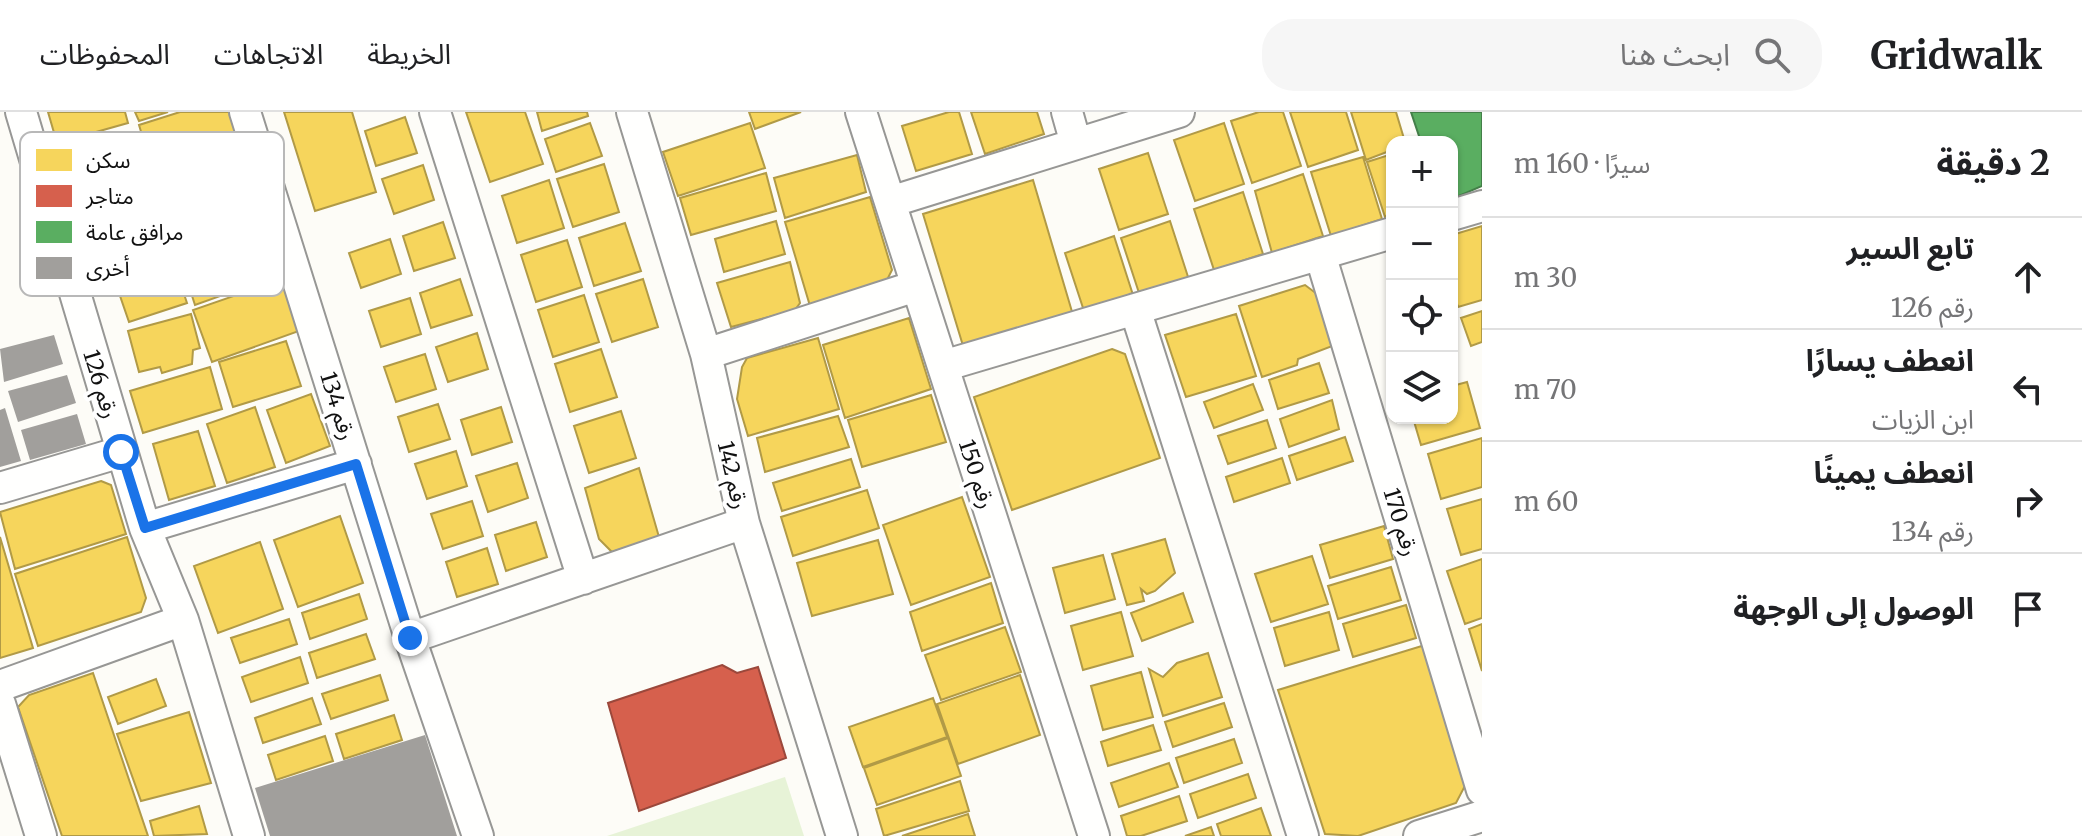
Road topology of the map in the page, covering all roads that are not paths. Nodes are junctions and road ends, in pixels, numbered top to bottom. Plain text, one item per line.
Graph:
1 (21, 112) edge
2 (245, 112) edge
3 (435, 112) edge
4 (632, 112) edge
5 (861, 112) edge
6 (1067, 112) edge
7 (1179, 112) edge
8 (27, 132) edge
9 (251, 132) edge
10 (1076, 144) junction
11 (890, 202) junction
12 (1482, 206) edge
13 (1458, 213) edge
14 (1386, 235) edge
15 (284, 236) edge
16 (1320, 254) junction
17 (916, 286) junction
18 (75, 296) edge
19 (1135, 309) junction
20 (706, 354) junction
21 (943, 366) junction
22 (121, 452) junction
23 (356, 464) junction
24 (0, 488) edge
25 (744, 523) junction
26 (145, 528) junction
27 (583, 579) junction
28 (183, 620) junction
29 (410, 638) junction
30 (0, 686) edge
31 (0, 704) edge
32 (1482, 790) edge
33 (1482, 816) edge
34 (41, 836) edge
35 (249, 836) edge
36 (478, 836) edge
37 (842, 836) edge
38 (1094, 836) edge
39 (1303, 836) edge
40 (1419, 836) edge

1 - 8 street, رقم 126
2 - 9 street, رقم 134
3 - 27 street
4 - 20 street, رقم 142
5 - 11 street, رقم 150
6 - 10 street
7 - 10 street
10 - 11 street
11 - 17 street, رقم 150
12 - 13 street
14 - 16 street
15 - 23 street, رقم 134
16 - 19 street
16 - 32 street, رقم 170
17 - 20 street
17 - 21 street, رقم 150
18 - 22 street, رقم 126
19 - 21 street
19 - 39 street
20 - 25 street, رقم 142
21 - 38 street, رقم 150
22 - 24 street
22 - 26 street, رقم 126
23 - 26 street
23 - 29 street, رقم 134
25 - 27 street
25 - 37 street, رقم 142
26 - 28 street, رقم 126
27 - 29 street
28 - 30 street
28 - 35 street, رقم 126
29 - 36 street, رقم 134
31 - 34 street
33 - 40 street

